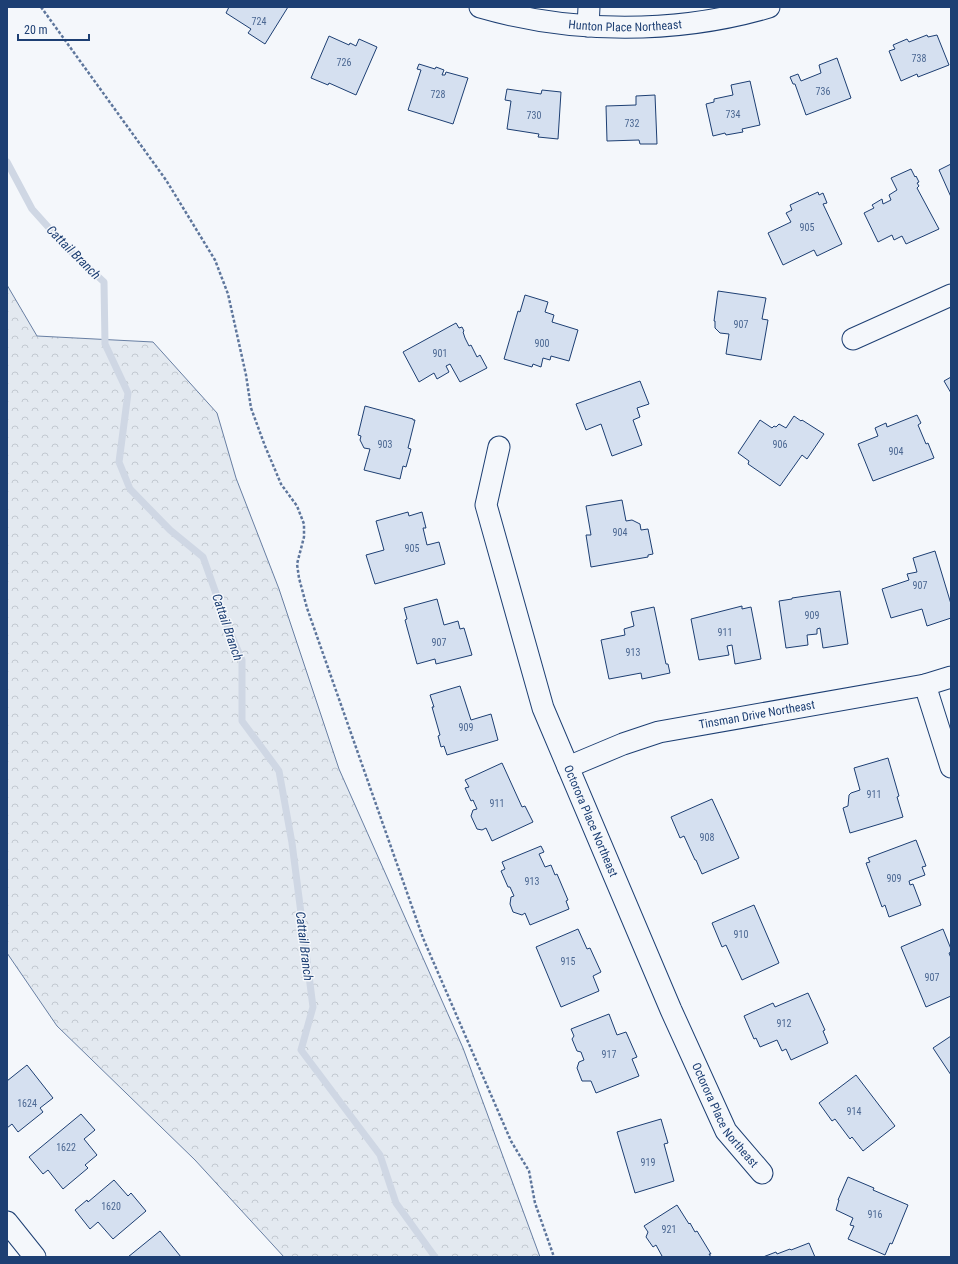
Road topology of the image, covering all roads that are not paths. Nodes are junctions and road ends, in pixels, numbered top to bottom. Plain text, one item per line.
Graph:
1 (480, 7) edge
2 (769, 7) edge
3 (588, 16) edge
4 (951, 295) edge
5 (853, 339) dead end
6 (499, 447) dead end
7 (951, 677) edge
8 (925, 686) junction
9 (568, 766) junction
10 (951, 767) edge
11 (762, 1173) dead end
12 (7, 1222) edge
13 (35, 1257) edge

1 - 3 street, Hunton Place Northeast
2 - 3 street, Hunton Place Northeast
4 - 5 street
6 - 9 street, Octorora Place Northeast
7 - 8 street, Tinsman Drive Northeast
8 - 9 street, Tinsman Drive Northeast
8 - 10 street
9 - 11 street, Octorora Place Northeast
12 - 13 street

